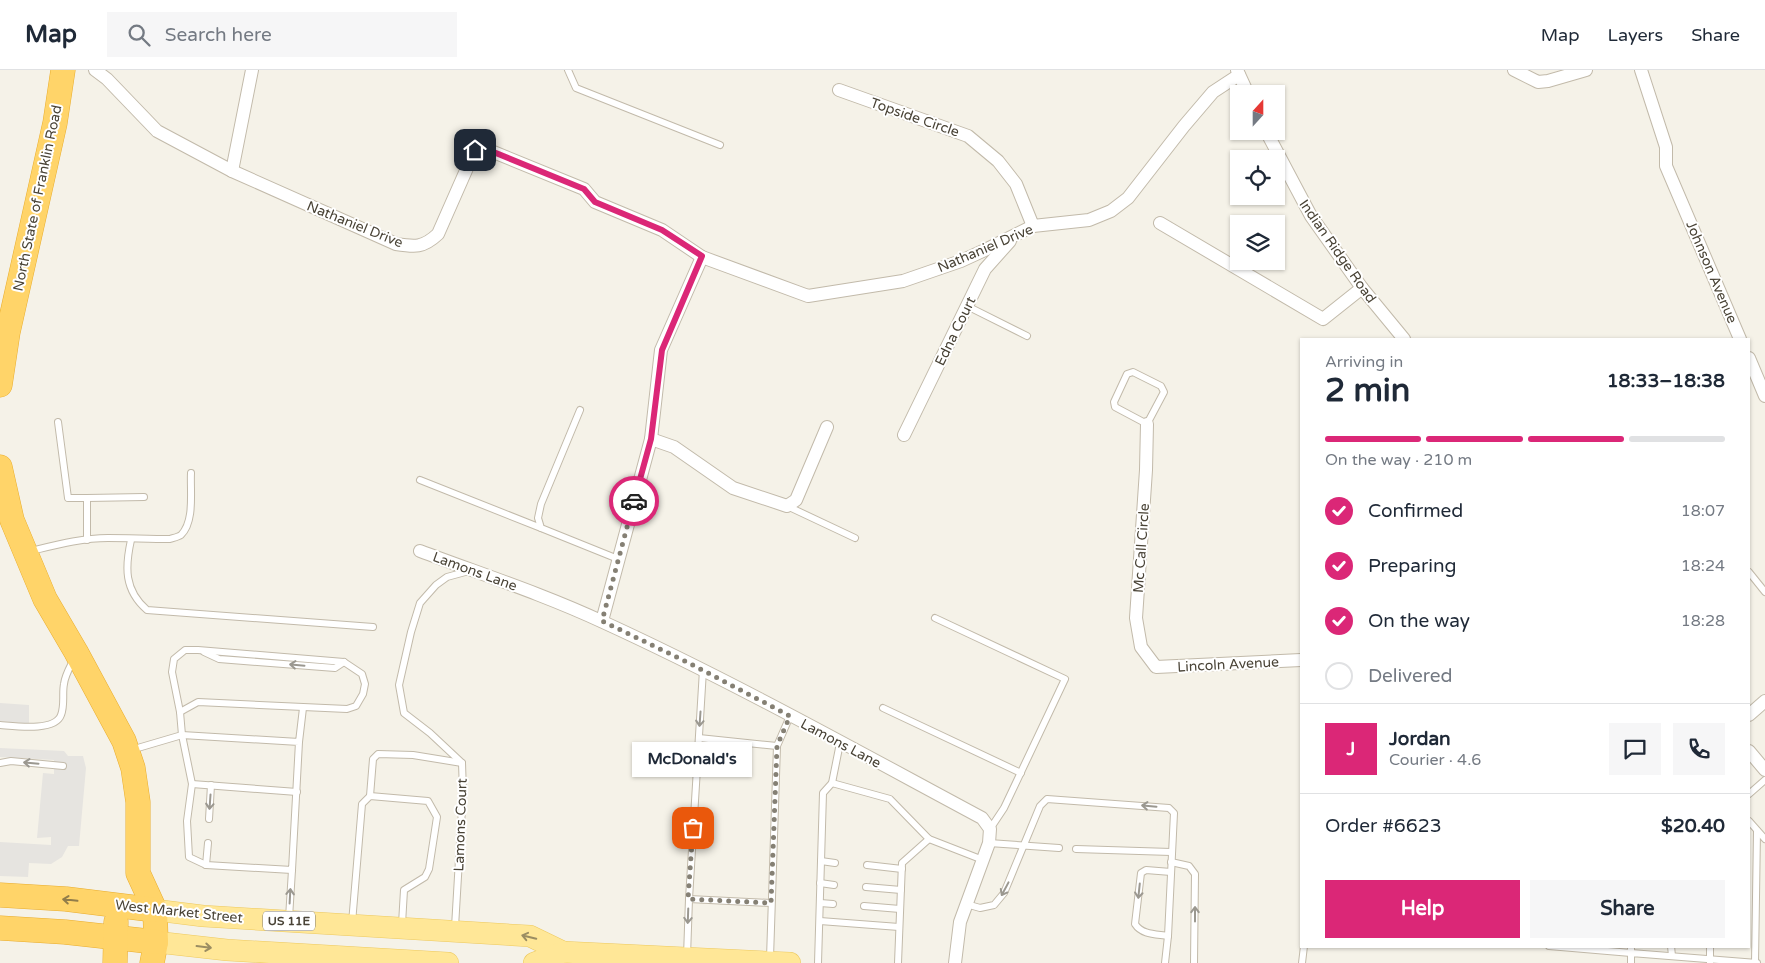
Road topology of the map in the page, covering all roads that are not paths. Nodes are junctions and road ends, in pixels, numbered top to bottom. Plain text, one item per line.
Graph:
1 (64, 70) edge
2 (95, 70) edge
3 (252, 70) edge
4 (568, 70) edge
5 (1514, 70) edge
6 (1586, 70) edge
7 (1641, 70) edge
8 (1238, 72) edge
9 (1244, 85) edge
10 (839, 90) dead end
11 (1271, 140) edge
12 (720, 145) dead end
13 (232, 171) junction
14 (1160, 223) dead end
15 (1033, 226) junction
16 (1016, 233) junction
17 (702, 256) junction
18 (1362, 288) junction
19 (967, 306) junction
20 (1027, 336) dead end
21 (1403, 338) edge
22 (1740, 338) edge
23 (1750, 360) edge
24 (0, 385) edge
25 (1765, 396) edge
26 (580, 410) dead end
27 (58, 422) dead end
28 (1147, 424) junction
29 (827, 426) dead end
30 (904, 435) dead end
31 (651, 439) junction
32 (0, 467) edge
33 (191, 473) dead end
34 (420, 480) dead end
35 (144, 497) dead end
36 (3, 498) edge
37 (86, 498) junction
38 (787, 506) junction
39 (541, 528) junction
40 (855, 538) dead end
41 (87, 540) junction
42 (131, 540) junction
43 (420, 551) dead end
44 (25, 552) junction
45 (618, 559) junction
46 (471, 570) junction
47 (1750, 573) edge
48 (1765, 592) edge
49 (934, 618) dead end
50 (602, 621) junction
51 (373, 627) dead end
52 (76, 652) junction
53 (1300, 660) edge
54 (1156, 667) joint
55 (703, 670) junction
56 (1765, 701) edge
57 (303, 708) junction
58 (883, 708) dead end
59 (180, 712) junction
60 (1750, 714) edge
61 (790, 716) junction
62 (0, 725) edge
63 (182, 735) junction
64 (699, 738) junction
65 (299, 742) junction
66 (840, 743) junction
67 (777, 746) junction
68 (127, 751) junction
69 (1750, 752) edge
70 (0, 763) edge
71 (462, 763) junction
72 (63, 766) dead end
73 (1765, 770) edge
74 (1021, 772) junction
75 (1765, 780) edge
76 (832, 783) junction
77 (192, 784) junction
78 (211, 785) junction
79 (297, 792) junction
80 (1750, 793) edge
81 (370, 796) junction
82 (209, 819) dead end
83 (1750, 822) edge
84 (990, 829) junction
85 (1758, 830) junction
86 (929, 839) junction
87 (1765, 839) edge
88 (208, 843) dead end
89 (989, 843) junction
90 (1024, 846) junction
91 (1059, 848) dead end
92 (1076, 849) dead end
93 (1171, 852) junction
94 (983, 860) junction
95 (821, 861) junction
96 (1171, 862) junction
97 (836, 863) dead end
98 (206, 865) junction
99 (867, 865) dead end
100 (902, 869) junction
101 (292, 870) junction
102 (1171, 872) junction
103 (138, 873) junction
104 (820, 884) junction
105 (834, 885) dead end
106 (866, 887) dead end
107 (901, 890) junction
108 (0, 895) edge
109 (688, 899) junction
110 (771, 903) junction
111 (820, 903) junction
112 (833, 904) dead end
113 (966, 904) junction
114 (118, 905) junction
115 (864, 906) dead end
116 (900, 909) junction
117 (155, 910) junction
118 (820, 920) junction
119 (289, 921) junction
120 (352, 925) junction
121 (900, 926) junction
122 (0, 928) edge
123 (402, 928) junction
124 (454, 931) junction
125 (1168, 936) junction
126 (115, 938) junction
127 (1304, 948) edge
128 (1587, 948) edge
129 (1672, 948) edge
130 (1710, 948) edge
131 (1631, 950) edge
132 (154, 952) edge
133 (563, 952) junction
134 (1672, 956) junction
135 (687, 957) junction
136 (310, 959) edge
137 (659, 959) edge
138 (393, 961) edge
139 (740, 961) edge
140 (1710, 961) edge
141 (780, 962) edge
142 (115, 963) edge
143 (448, 963) edge
144 (534, 963) edge
145 (818, 963) edge
146 (898, 963) edge
147 (955, 963) edge
148 (1165, 963) edge
149 (1194, 963) edge
150 (1302, 963) edge
151 (1630, 963) edge
152 (1756, 963) edge

1 - 24 highway, North State of Franklin Road
2 - 13 street, Nathaniel Drive
3 - 13 street
4 - 12 lane
5 - 6 street
7 - 22 street, Johnson Avenue
8 - 9 street
8 - 15 street, Nathaniel Drive
10 - 15 street, Topside Circle
11 - 18 street, Indian Ridge Road
13 - 17 street, Nathaniel Drive
14 - 18 street
15 - 16 street, Nathaniel Drive
16 - 17 street, Nathaniel Drive
16 - 19 street, Edna Court
17 - 31 street
18 - 21 street, Indian Ridge Road
19 - 20 lane
19 - 30 street, Edna Court
23 - 25 street
26 - 39 lane
27 - 37 lane
28 - 28 lane
28 - 54 street, Mc Call Circle
29 - 38 street
31 - 38 street
31 - 45 street
32 - 36 highway
33 - 42 lane
34 - 39 lane
35 - 37 lane
36 - 44 highway
37 - 41 lane
38 - 40 lane
39 - 45 lane
41 - 42 lane
41 - 44 lane
42 - 51 lane
43 - 46 street, Lamons Lane
44 - 52 highway
45 - 50 street
46 - 50 street, Lamons Lane
46 - 71 lane, Lamons Court
47 - 48 lane
49 - 74 lane
50 - 55 street, Lamons Lane
52 - 62 lane
52 - 68 highway
53 - 54 street, Lincoln Avenue
55 - 61 street, Lamons Lane
55 -> 64 lane
56 - 60 street
57 - 59 lane
57 -> 59 lane
57 - 65 lane
58 - 74 lane
59 - 63 lane
61 - 66 street, Lamons Lane
61 - 67 lane
63 - 65 lane
63 - 68 lane
63 - 77 lane
64 - 67 lane
64 - 109 lane
65 - 79 lane
66 - 76 lane
66 - 84 street, Lamons Lane
67 - 110 lane
68 - 103 highway
69 - 73 street
72 -> 70 lane
71 - 81 lane
71 - 124 lane, Lamons Court
74 - 84 lane
75 - 80 lane
76 - 86 lane
76 - 95 lane
77 - 78 lane
77 - 98 lane
78 - 79 lane
78 -> 82 lane
79 - 101 lane
81 - 120 lane
81 - 123 lane
83 - 85 lane
84 - 89 street
85 - 87 lane
85 - 152 lane
86 - 94 lane
86 - 100 lane
88 - 98 lane
89 - 90 lane
89 - 94 street
90 - 91 lane
93 -> 90 lane
90 -> 113 lane
92 - 93 lane
93 - 96 lane
94 - 113 street
95 - 97 lane
95 - 104 lane
96 - 102 lane
149 -> 96 lane
98 - 101 lane
99 - 100 lane
100 - 107 lane
119 -> 101 lane
102 - 125 lane
102 -> 125 lane
103 - 114 highway
103 - 117 highway
104 - 105 lane
104 - 111 lane
106 - 107 lane
107 - 116 lane
114 -> 108 highway, West Market Street / US 11E
109 - 110 lane
109 -> 135 lane
110 - 141 lane
111 - 112 lane
111 - 118 lane
113 - 147 street
114 - 117 highway, West Market Street / US 11E
114 - 126 highway
115 - 116 lane
116 - 121 lane
117 - 119 main road, West Market Street / US 11E
117 - 132 highway
118 - 121 lane
118 - 145 lane
119 - 120 main road, West Market Street / US 11E
120 - 123 main road, West Market Street / US 11E
121 - 146 lane
122 - 126 highway
123 - 124 main road, West Market Street / US 11E
133 -> 124 main road, West Market Street / US 11E
125 - 148 lane
126 - 132 highway
126 - 142 highway
127 - 150 lane
128 - 131 lane
129 - 134 lane
130 - 140 lane
131 - 134 lane
131 - 151 lane
132 -> 136 main road
133 - 137 main road, West Market Street / US 11E
133 - 144 main road, West Market Street / US 11E
134 - 140 lane
135 - 137 main road, West Market Street / US 11E
135 - 139 main road, West Market Street / US 11E
136 - 138 main road
138 - 143 main road
139 - 141 main road, West Market Street / US 11E
140 - 152 lane

